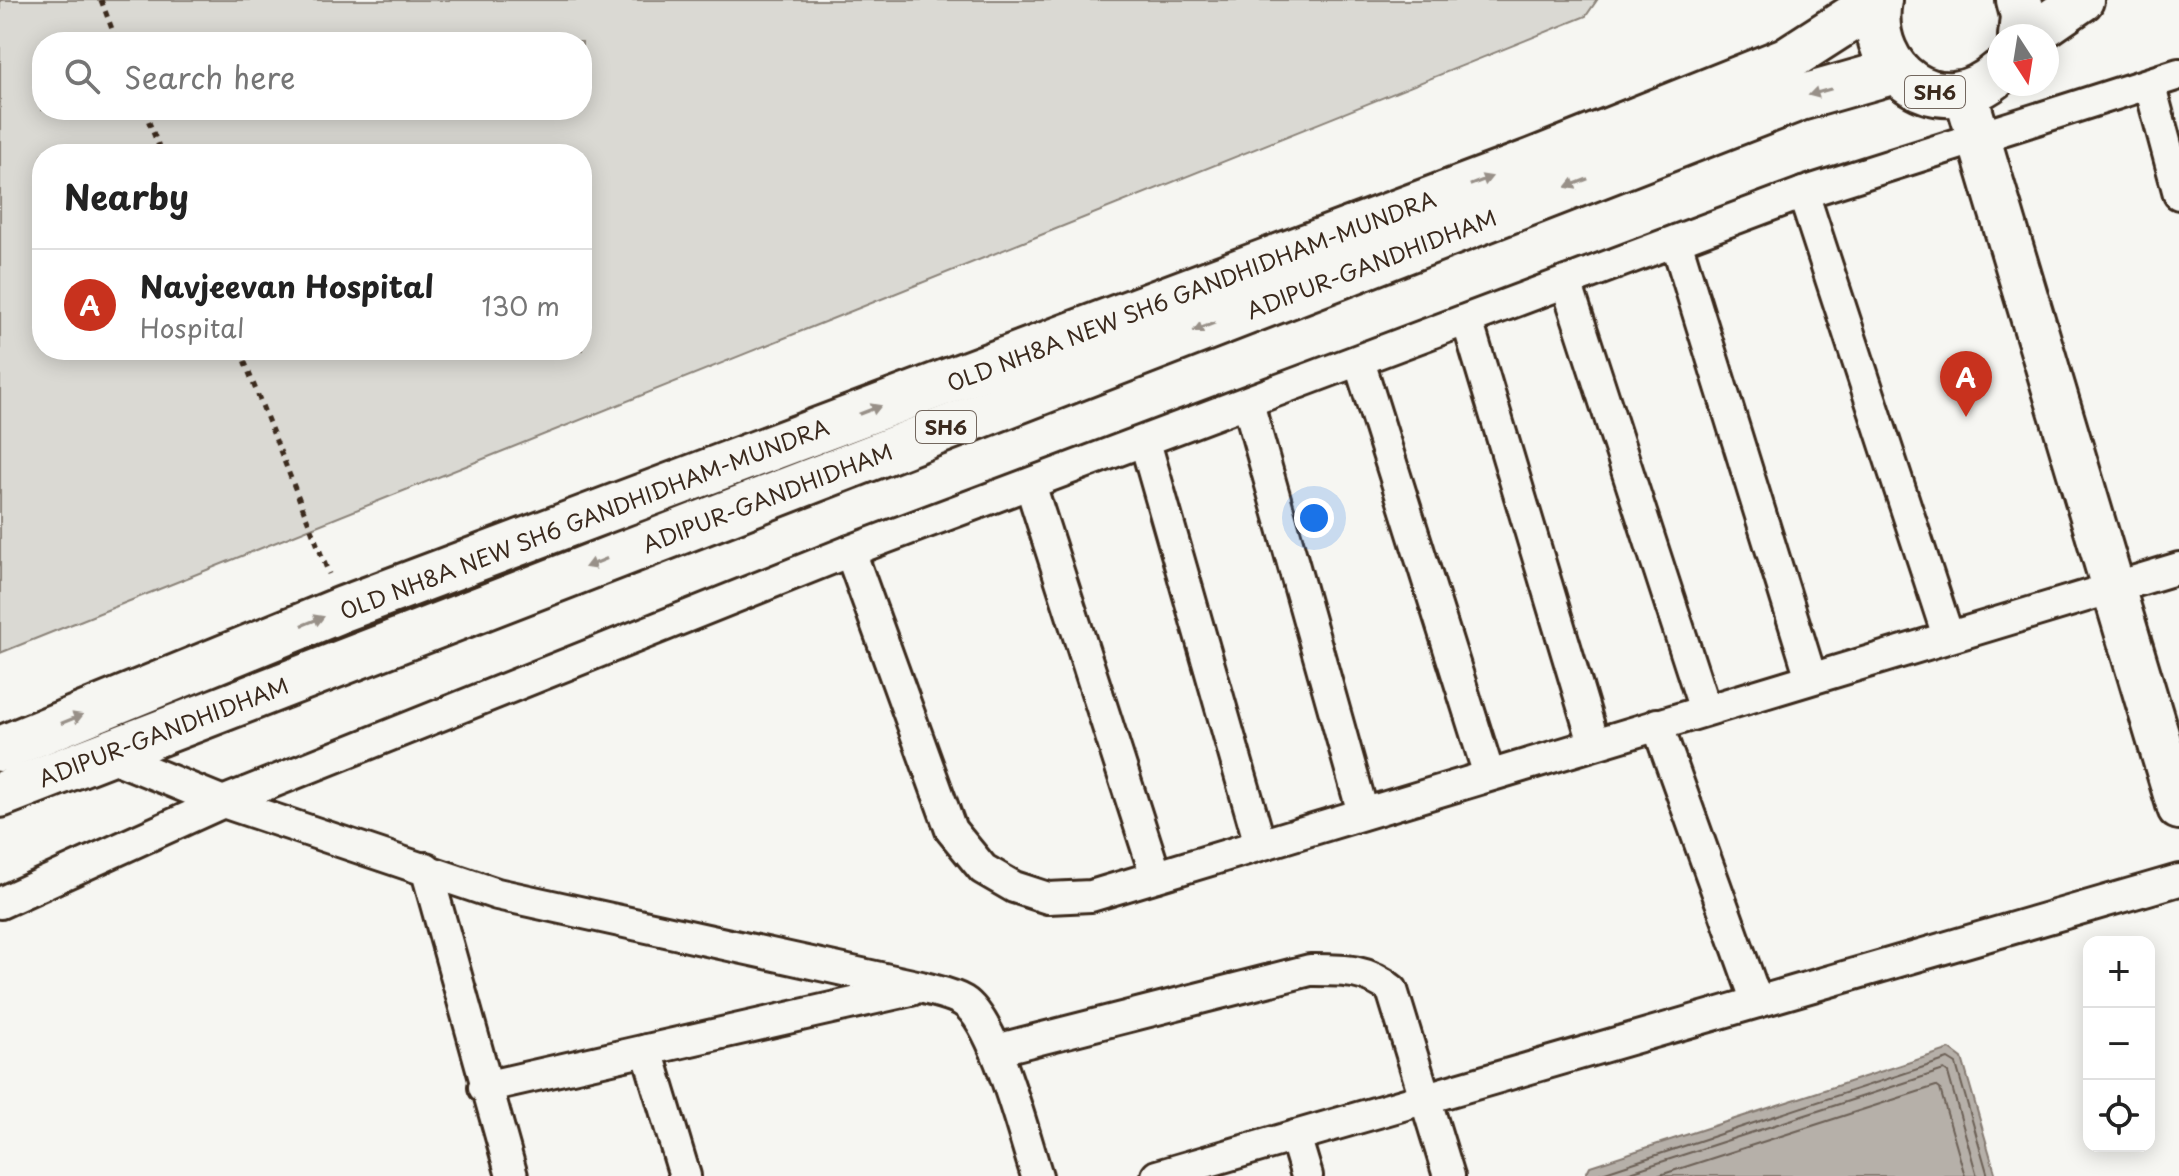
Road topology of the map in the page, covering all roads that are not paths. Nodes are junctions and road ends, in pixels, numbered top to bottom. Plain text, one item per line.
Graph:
1 (1878, 0) edge
2 (2019, 0) edge
3 (2082, 0) edge
4 (2022, 24) edge
5 (2047, 24) edge
6 (1895, 71) junction
7 (2179, 74) edge
8 (1982, 83) edge
9 (2150, 86) junction
10 (1979, 135) junction
11 (1803, 193) junction
12 (2179, 194) edge
13 (1676, 241) junction
14 (1566, 282) junction
15 (1467, 320) junction
16 (1359, 361) junction
17 (1248, 403) junction
18 (1145, 442) junction
19 (1030, 484) junction
20 (850, 551) junction
21 (2179, 568) edge
22 (2114, 586) junction
23 (1948, 636) junction
24 (1811, 678) junction
25 (1705, 710) junction
26 (1657, 724) junction
27 (1594, 743) junction
28 (0, 749) edge
29 (103, 753) junction
30 (1489, 775) junction
31 (0, 795) edge
32 (223, 802) junction
33 (2179, 808) edge
34 (1363, 813) junction
35 (1260, 844) junction
36 (426, 868) junction
37 (1156, 876) junction
38 (2179, 880) edge
39 (0, 903) edge
40 (921, 987) junction
41 (1757, 1002) junction
42 (647, 1050) junction
43 (996, 1050) junction
44 (484, 1087) junction
45 (1425, 1098) junction
46 (1295, 1136) junction
47 (1169, 1174) edge
48 (512, 1176) edge
49 (685, 1176) edge
50 (1037, 1176) edge
51 (1307, 1176) edge
52 (1449, 1176) edge

1 - 6 main road, SH6
28 -> 1 main road, OLD NH8A NEW SH6 GANDHIDHAM-MUNDRA / SH6
2 - 4 main road
3 - 5 street
6 - 8 main road, SH6
6 -> 29 main road, ADIPUR-GANDHIDHAM / SH6
7 - 9 street
8 - 10 street
9 - 10 street
9 - 12 street
10 - 11 street
10 - 22 street
11 - 13 street
11 - 23 street
13 - 14 street
13 - 24 street
14 - 15 street
14 - 25 street
15 - 16 street
15 - 27 street
16 - 17 street
16 - 30 street
17 - 18 street
17 - 34 street
18 - 19 street
18 - 35 street
19 - 20 street
19 - 37 street
20 - 32 street
20 - 37 street
21 - 22 street
22 - 23 street
22 - 33 street
23 - 24 street
24 - 25 street
25 - 26 street
26 - 27 street
26 - 41 street
27 - 30 street
29 - 31 main road, ADIPUR-GANDHIDHAM / SH6
29 - 32 street
30 - 34 street
32 - 36 street
32 - 39 street
34 - 35 street
35 - 37 street
36 - 40 street
36 - 44 street
38 - 41 street
40 - 42 street
40 - 43 street
41 - 45 street
42 - 44 street
42 - 49 street
43 - 45 street
43 - 50 street
44 - 48 street
45 - 46 street
45 - 52 street
46 - 47 street
46 - 51 street

